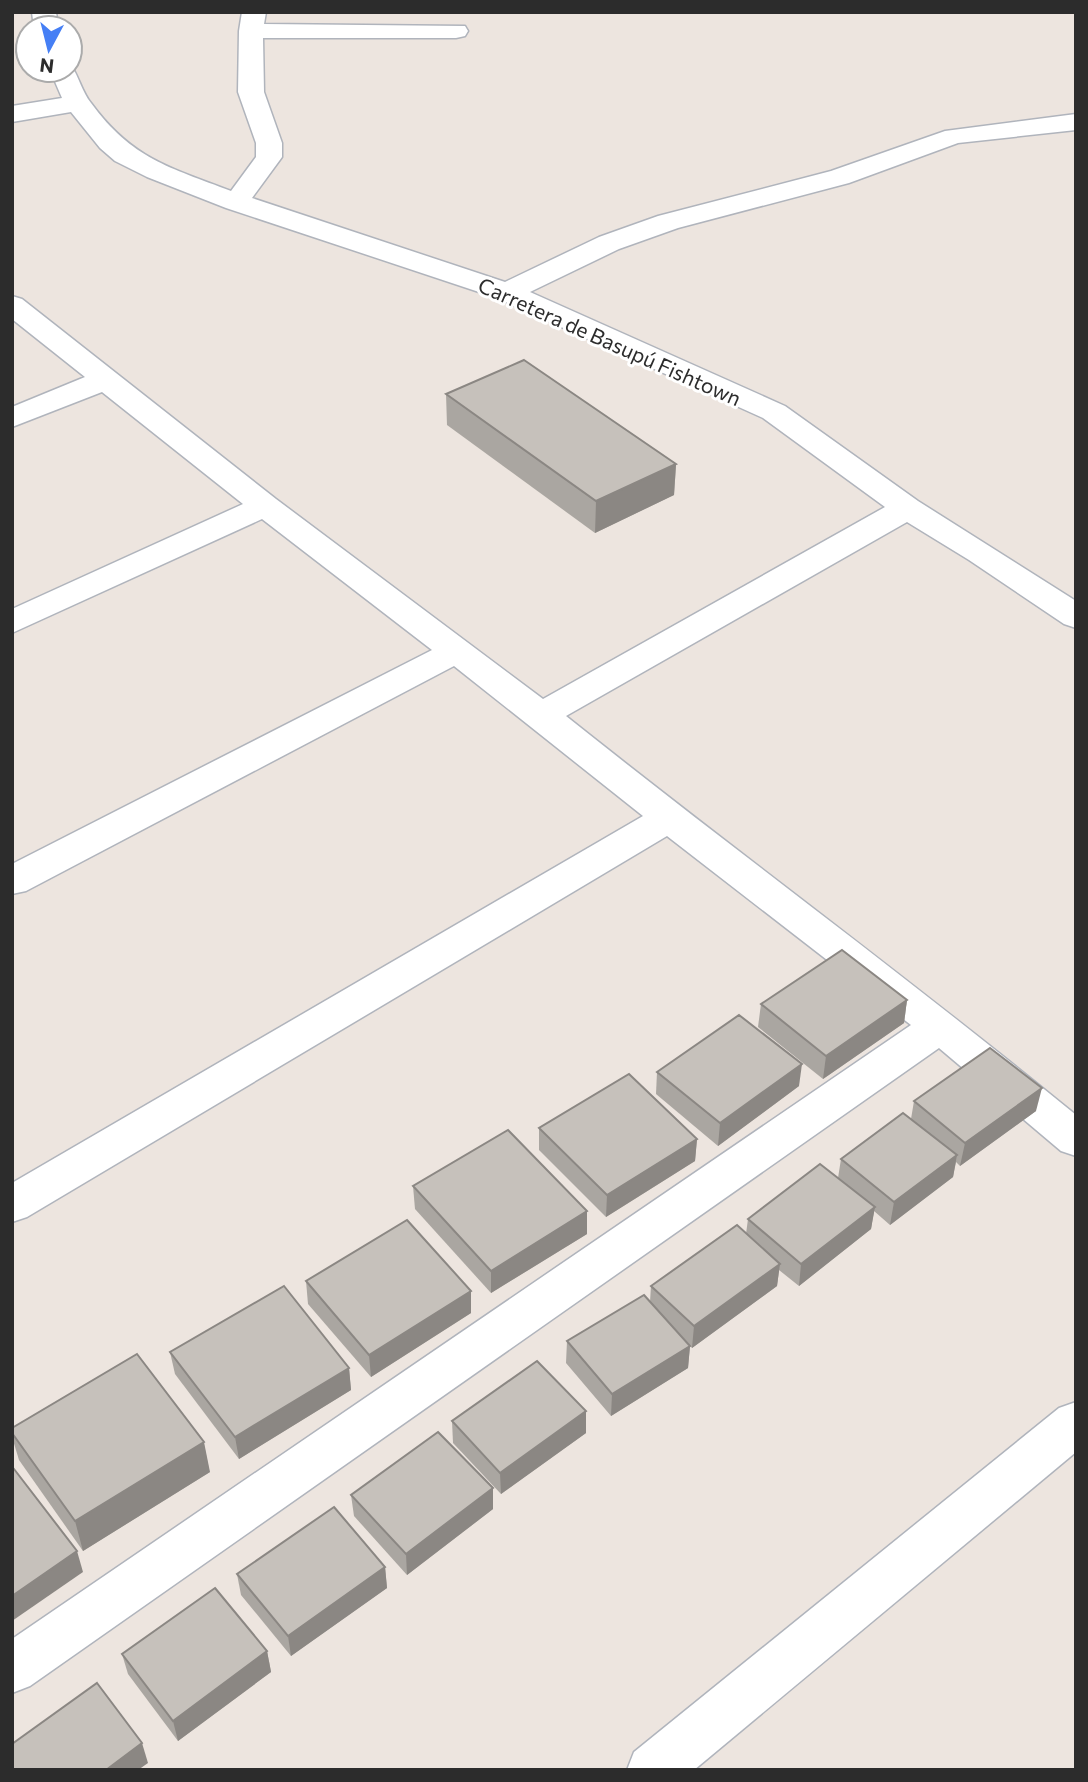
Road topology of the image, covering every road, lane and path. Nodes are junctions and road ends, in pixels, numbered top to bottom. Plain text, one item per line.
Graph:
1 (252, 22) edge
2 (456, 31) dead end
3 (68, 84) edge
4 (77, 103) junction
5 (12, 114) edge
6 (1076, 122) edge
7 (236, 202) junction
8 (507, 292) junction
9 (12, 305) edge
10 (107, 379) junction
11 (12, 418) edge
12 (265, 506) junction
13 (907, 508) junction
14 (1076, 617) edge
15 (12, 622) edge
16 (457, 651) junction
17 (541, 715) junction
18 (669, 818) junction
19 (12, 881) edge
20 (940, 1026) junction
21 (1076, 1139) edge
22 (12, 1205) edge
23 (1076, 1423) edge
24 (12, 1669) edge
25 (653, 1770) edge

1 - 2 street
1 - 7 street
3 - 4 street, Carretera de Basupú Fishtown
4 - 5 street
4 - 7 street, Carretera de Basupú Fishtown
6 - 8 street
7 - 8 street, Carretera de Basupú Fishtown
8 - 13 street, Carretera de Basupú Fishtown
9 - 10 street
10 - 11 street
10 - 12 street
12 - 15 street
12 - 16 street
13 - 14 street, Carretera de Basupú Fishtown
13 - 17 street
16 - 17 street
16 - 19 street
17 - 18 street
18 - 20 street
18 - 22 street
20 - 21 street
20 - 24 street
23 - 25 street

